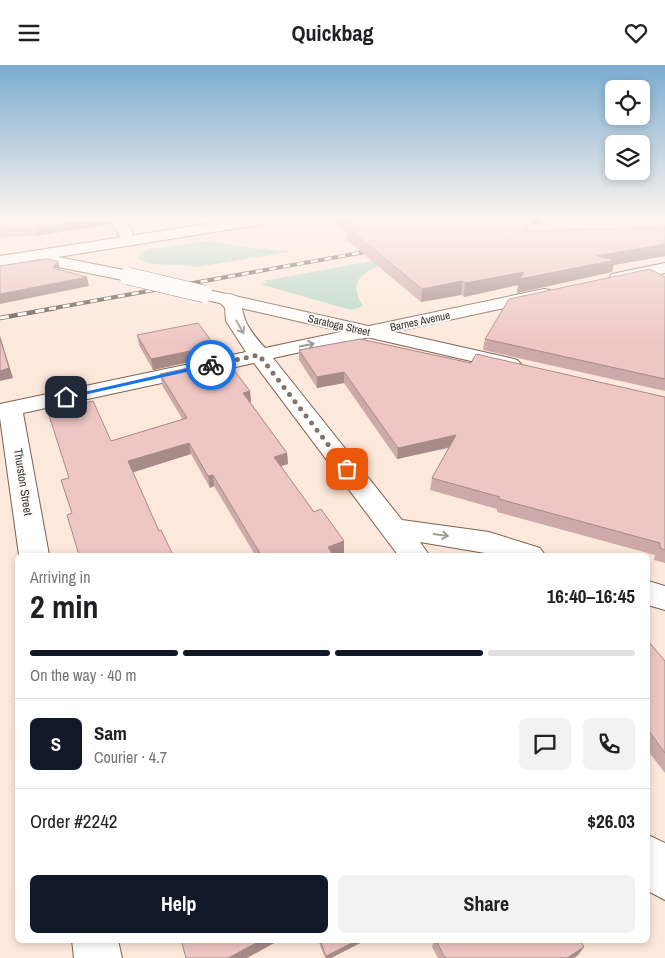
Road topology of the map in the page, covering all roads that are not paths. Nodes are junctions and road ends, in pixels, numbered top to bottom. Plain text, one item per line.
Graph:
1 (61, 262) edge
2 (116, 262) edge
3 (665, 268) edge
4 (128, 277) junction
5 (598, 282) edge
6 (560, 290) edge
7 (226, 299) junction
8 (370, 331) junction
9 (259, 355) junction
10 (529, 369) edge
11 (6, 410) edge
12 (393, 527) junction
13 (34, 553) edge
14 (412, 553) edge
15 (524, 553) edge
16 (650, 594) edge
17 (665, 598) edge
18 (650, 859) edge
19 (665, 878) edge
20 (96, 943) edge
21 (98, 958) edge

1 - 4 street, Saratoga Street
2 - 4 street
3 - 5 street
4 - 7 street, Saratoga Street, bridge
6 - 8 street, Barnes Avenue
7 - 8 street, Saratoga Street
7 -> 9 street
9 -> 8 street, Barnes Avenue
8 - 10 street, Saratoga Street
9 - 11 street, Barnes Avenue
9 - 12 street
11 - 13 street, Thurston Street
12 - 14 street
12 -> 15 street
16 - 17 street
18 - 19 street
20 - 21 street

